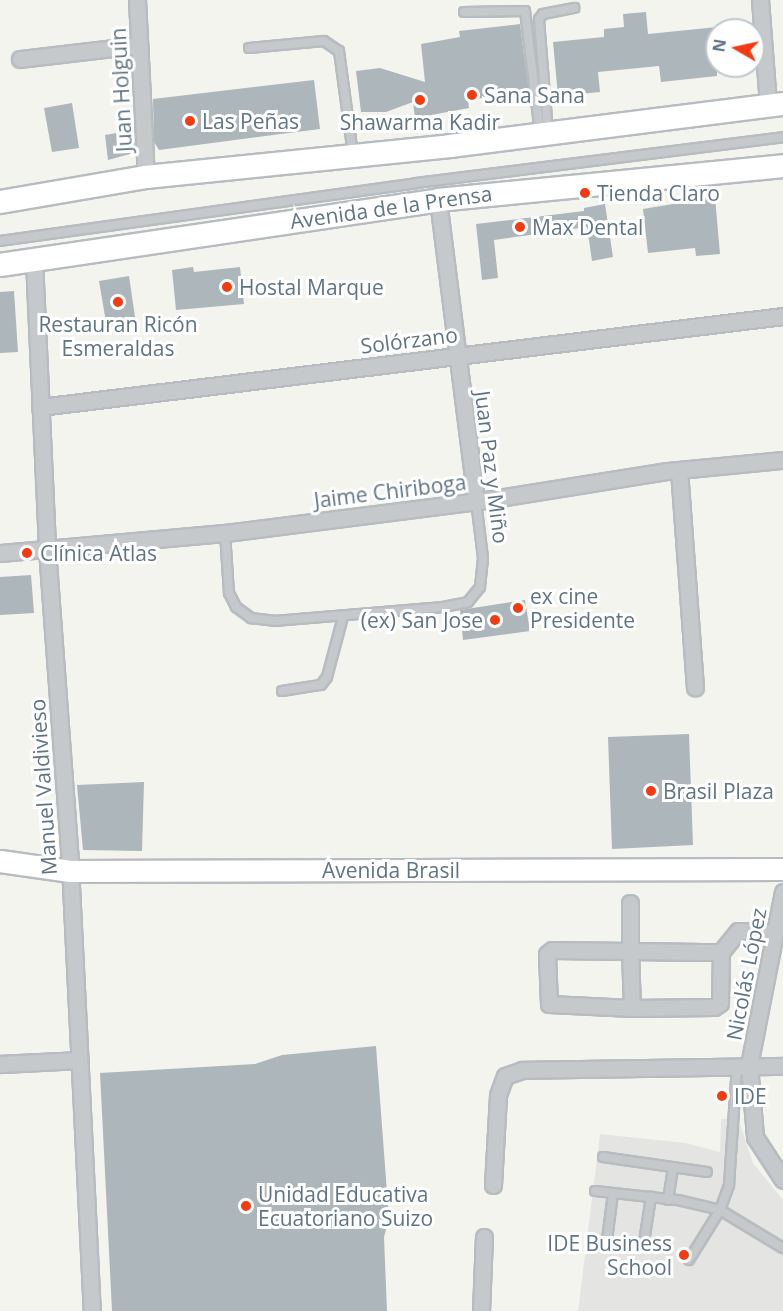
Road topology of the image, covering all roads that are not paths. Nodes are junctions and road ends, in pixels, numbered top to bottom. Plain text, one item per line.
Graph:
1 (137, 0) edge
2 (760, 0) edge
3 (574, 8) dead end
4 (464, 12) dead end
5 (139, 45) junction
6 (249, 48) dead end
7 (20, 59) dead end
8 (776, 105) edge
9 (544, 134) junction
10 (783, 137) edge
11 (353, 156) junction
12 (783, 166) edge
13 (146, 177) junction
14 (438, 200) junction
15 (0, 202) edge
16 (0, 241) edge
17 (34, 260) junction
18 (0, 265) edge
19 (783, 316) edge
20 (457, 356) junction
21 (40, 407) junction
22 (783, 460) edge
23 (679, 470) junction
24 (476, 501) junction
25 (225, 532) junction
26 (46, 549) junction
27 (0, 553) edge
28 (343, 617) junction
29 (695, 687) dead end
30 (282, 691) dead end
31 (0, 861) edge
32 (783, 869) edge
33 (70, 871) junction
34 (783, 892) edge
35 (630, 903) dead end
36 (775, 932) junction
37 (630, 951) junction
38 (721, 952) junction
39 (632, 1008) junction
40 (78, 1060) junction
41 (0, 1065) edge
42 (743, 1065) junction
43 (783, 1066) edge
44 (603, 1157) dead end
45 (673, 1167) junction
46 (707, 1172) dead end
47 (783, 1180) edge
48 (493, 1185) dead end
49 (595, 1191) dead end
50 (613, 1193) junction
51 (651, 1197) junction
52 (668, 1200) junction
53 (720, 1210) junction
54 (484, 1237) dead end
55 (607, 1240) dead end
56 (644, 1242) dead end
57 (783, 1248) edge
58 (689, 1260) dead end
59 (92, 1311) edge
60 (481, 1311) edge

1 - 5 street, Juan Holguin
2 - 8 street
3 - 9 lane
4 - 9 lane
5 - 7 street
5 - 13 street, Juan Holguin
6 - 11 lane
8 - 9 main road
9 - 11 main road
10 - 16 lane
11 - 13 main road
12 - 14 main road, Avenida de la Prensa
13 - 15 main road
14 - 17 main road, Avenida de la Prensa
14 - 20 street, Juan Paz y Miño
17 - 18 main road, Avenida de la Prensa
17 - 21 street, Manuel Valdivieso
19 - 20 street, Solórzano
20 - 21 street, Solórzano
20 - 24 street, Juan Paz y Miño
21 - 26 street, Manuel Valdivieso
22 - 23 street, Jaime Chiriboga
23 - 24 street, Jaime Chiriboga
23 - 29 street
24 - 25 street, Jaime Chiriboga
24 - 28 lane, Juan Paz y Miño
25 - 26 street, Jaime Chiriboga
25 - 28 lane, Juan Paz y Miño
26 - 27 street, Jaime Chiriboga
26 - 33 street, Manuel Valdivieso
28 - 30 lane
31 - 33 street, Avenida Brasil
32 - 33 street, Avenida Brasil
33 - 40 street, Manuel Valdivieso
34 - 36 street, Nicolás López
35 - 37 street
36 - 38 street
36 - 42 street, Nicolás López
37 - 38 street
37 - 39 street
37 - 39 street
38 - 39 street
40 - 41 street
40 - 59 street, Manuel Valdivieso
42 - 43 street
42 - 47 street, Nicolás López
42 - 48 street
42 - 53 lane
44 - 45 lane
45 - 46 lane
45 - 52 lane
49 - 50 lane
50 - 51 lane
50 - 55 lane
51 - 52 lane
51 - 56 lane
52 - 53 lane
53 - 57 lane
53 - 58 lane
54 - 60 street

